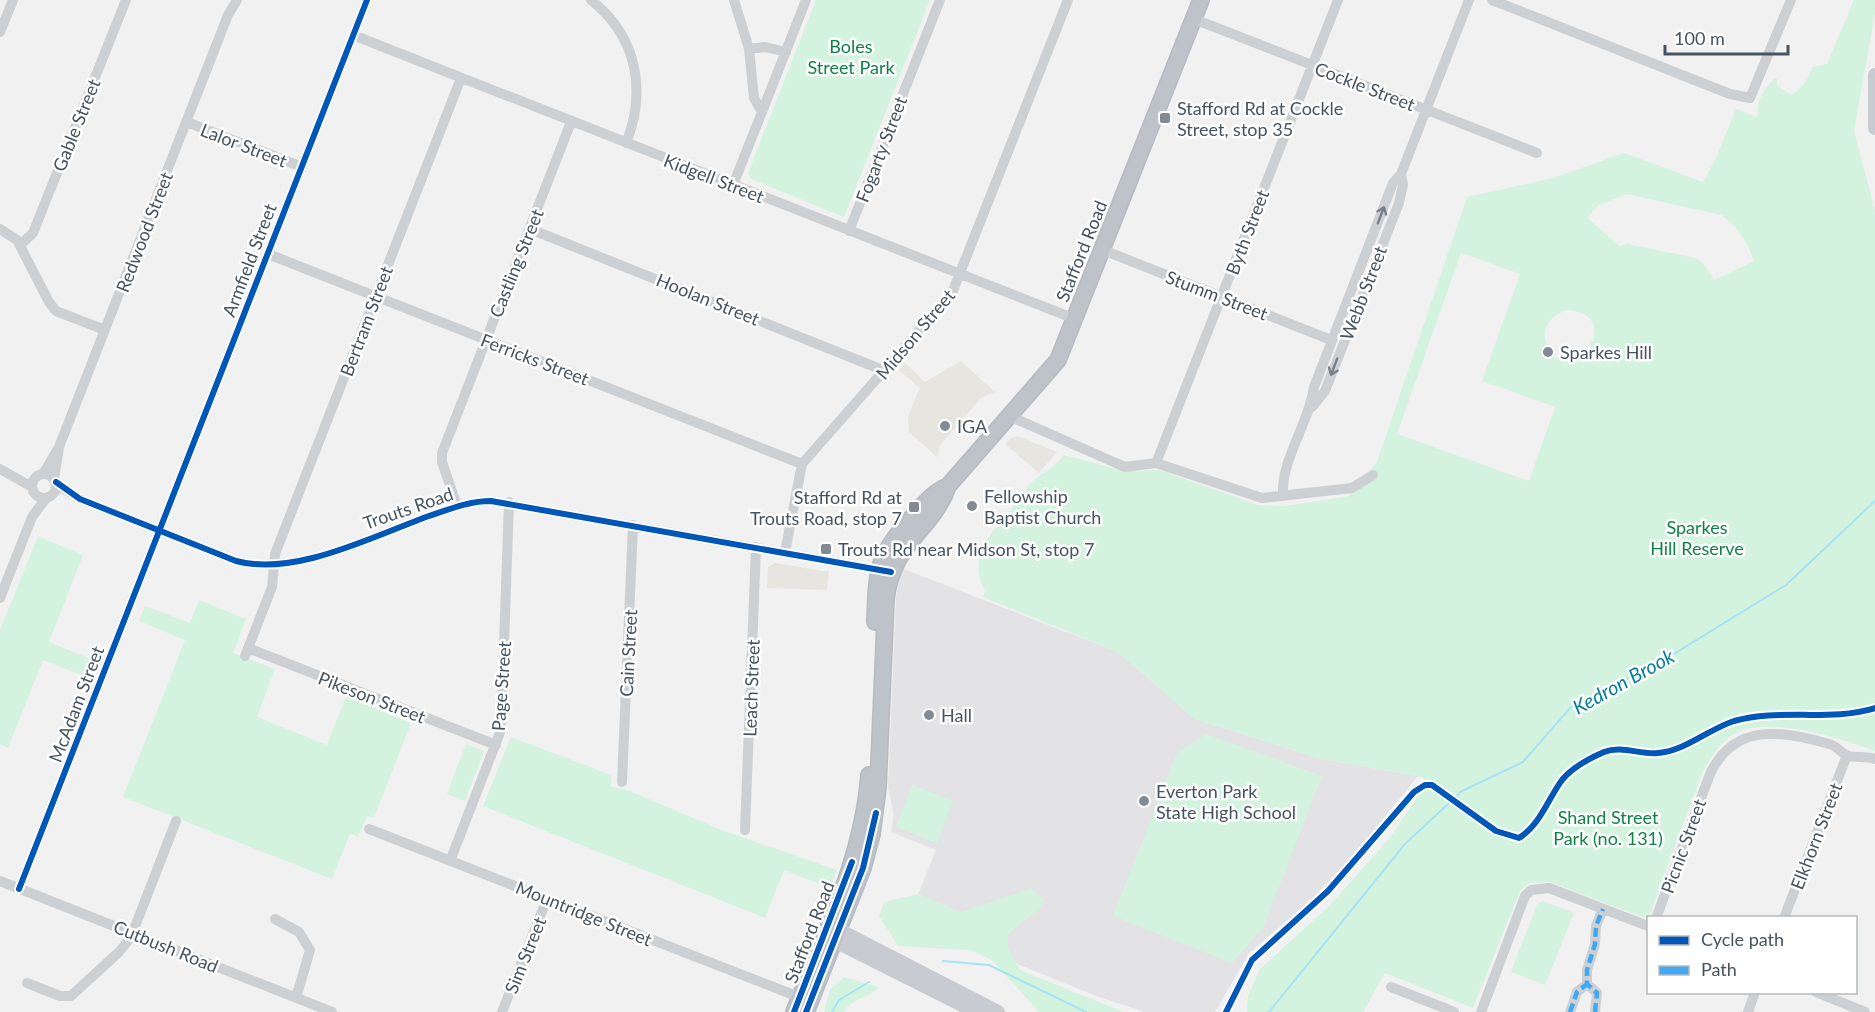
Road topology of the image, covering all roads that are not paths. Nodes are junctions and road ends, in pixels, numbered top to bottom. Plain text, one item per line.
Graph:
1 (13, 0) edge
2 (126, 0) edge
3 (231, 0) edge
4 (237, 0) edge
5 (367, 0) edge
6 (591, 0) edge
7 (734, 0) edge
8 (806, 0) edge
9 (940, 0) edge
10 (1068, 0) edge
11 (1201, 0) edge
12 (1338, 0) edge
13 (1469, 0) edge
14 (1492, 0) edge
15 (1791, 0) edge
16 (4, 10) edge
17 (228, 15) junction
18 (1194, 19) junction
19 (0, 32) edge
20 (353, 35) junction
21 (749, 49) junction
22 (786, 52) junction
23 (1312, 65) junction
24 (1875, 75) edge
25 (461, 78) junction
26 (1426, 109) junction
27 (762, 112) junction
28 (187, 122) junction
29 (571, 122) junction
30 (1875, 128) edge
31 (626, 143) junction
32 (1537, 153) dead end
33 (302, 167) junction
34 (1401, 174) junction
35 (733, 185) junction
36 (530, 229) junction
37 (0, 230) edge
38 (849, 231) junction
39 (20, 245) junction
40 (1103, 250) junction
41 (268, 254) junction
42 (960, 274) junction
43 (376, 296) junction
44 (1221, 297) junction
45 (1075, 319) junction
46 (105, 330) junction
47 (486, 339) junction
48 (1332, 340) junction
49 (885, 371) junction
50 (1311, 408) junction
51 (1010, 416) junction
52 (59, 447) junction
53 (1156, 463) junction
54 (802, 465) junction
55 (0, 469) edge
56 (11, 473) junction
57 (40, 475) junction
58 (1373, 475) dead end
59 (55, 482) junction
60 (33, 490) junction
61 (1283, 495) junction
62 (49, 497) junction
63 (80, 499) junction
64 (509, 502) junction
65 (457, 506) junction
66 (32, 518) junction
67 (633, 525) junction
68 (160, 531) junction
69 (756, 547) junction
70 (785, 552) junction
71 (274, 565) junction
72 (885, 571) junction
73 (0, 598) edge
74 (246, 652) joint
75 (496, 745) junction
76 (1847, 755) junction
77 (1875, 759) edge
78 (622, 782) dead end
79 (176, 821) dead end
80 (369, 829) dead end
81 (745, 830) dead end
82 (450, 861) junction
83 (0, 881) edge
84 (20, 889) junction
85 (547, 899) junction
86 (1603, 909) junction
87 (1657, 916) edge
88 (1785, 916) edge
89 (275, 919) dead end
90 (1647, 926) edge
91 (132, 933) junction
92 (831, 933) junction
93 (27, 983) dead end
94 (1587, 984) junction
95 (1391, 987) dead end
96 (1755, 994) edge
97 (1819, 994) edge
98 (296, 998) junction
99 (796, 1005) edge
100 (1875, 1009) edge
101 (332, 1012) edge
102 (502, 1012) edge
103 (806, 1012) edge
104 (976, 1012) edge
105 (998, 1012) edge
106 (1454, 1012) edge
107 (1480, 1012) edge
108 (1570, 1012) edge
109 (1595, 1012) edge
110 (1748, 1012) edge
111 (1865, 1012) edge
112 (1871, 1012) edge

1 - 16 street
2 - 39 street, Gable Street
3 - 17 street, Redwood Street
4 - 17 street, Redwood Street
5 - 20 street, Armfield Street
6 - 31 street
7 - 21 street
8 - 22 street
9 - 38 street, Fogarty Street
10 - 42 street, Midson Street
11 - 18 highway, Stafford Road
12 - 23 street, Byth Street
13 - 26 street, Webb Street
14 - 15 street
16 - 19 street
17 - 28 street, Redwood Street
18 - 23 street, Cockle Street
18 - 40 highway, Stafford Road
20 - 25 street, Kidgell Street
20 - 33 street, Armfield Street
21 - 22 street
21 - 27 street
22 - 27 street
23 - 26 street, Cockle Street
23 - 44 street, Byth Street
24 - 30 main road
25 - 29 street, Kidgell Street
25 - 43 street, Bertram Street
26 - 32 street, Cockle Street
26 - 34 street, Webb Street
27 - 35 street
28 - 33 street, Lalor Street
28 - 46 street, Redwood Street
29 - 31 street, Kidgell Street
29 - 36 street, Castling Street
31 - 35 street, Kidgell Street
33 - 41 street, Armfield Street
48 -> 34 street, Webb Street
34 -> 50 street, Webb Street
35 - 38 street, Kidgell Street
36 - 47 street, Castling Street
36 - 49 street, Hoolan Street
37 - 39 street
38 - 42 street, Kidgell Street
39 - 46 street
40 - 44 street, Stumm Street
40 - 45 highway, Stafford Road
41 - 43 street, Ferricks Street
41 - 68 street, Armfield Street
42 - 45 street, Kidgell Street
42 - 49 street, Midson Street
43 - 47 street, Ferricks Street
43 - 71 street, Bertram Street
44 - 48 street, Stumm Street
44 - 53 street, Byth Street
45 - 51 highway, Stafford Road
46 - 52 street, Redwood Street
47 - 54 street, Ferricks Street
47 - 65 street, Castling Street
48 - 50 street, Webb Street
49 - 54 street, Midson Street
50 - 61 street, Webb Street
51 - 53 street
51 - 72 highway, Stafford Road
52 - 57 street, Redwood Street
52 - 59 street, Redwood Street
53 - 61 street
54 - 70 street
55 - 56 street
56 - 57 street
56 - 60 street
57 - 59 street, Trouts Road
57 - 60 street, Redwood Street
58 - 61 street
59 - 62 street, Redwood Street
59 - 63 street, Trouts Road
60 - 62 street, Trouts Road
60 - 66 street, Redwood Street
62 - 63 street, Trouts Road
62 - 66 street, Redwood Street
63 - 68 street, Trouts Road
64 - 65 street, Trouts Road
64 - 67 street, Trouts Road
64 - 75 street, Page Street
65 - 71 street, Trouts Road
66 - 73 street
67 - 69 street, Trouts Road
67 - 78 street, Cain Street
68 - 71 street, Trouts Road
68 - 84 street, McAdam Street
69 - 70 street, Trouts Road
69 - 81 street, Leach Street
70 - 72 street, Trouts Road
71 - 74 street, Bertram Street
72 - 92 highway, Stafford Road
74 - 75 street, Pikeson Street
75 - 82 street, Page Street
76 - 77 street, Picnic Street
76 - 87 street, Picnic Street
76 - 88 street, Elkhorn Street
79 - 91 street
80 - 82 street, Mountridge Street
82 - 85 street, Mountridge Street
83 - 84 street, Cutbush Road
84 - 91 street, Cutbush Road
85 - 99 street, Mountridge Street
85 - 102 street, Sim Street
86 - 90 street
86 - 94 street
86 - 107 street
89 - 98 street
91 - 93 street
91 - 98 street, Cutbush Road
92 - 99 highway, Stafford Road
92 - 103 highway, Stafford Road
92 - 104 main road
92 - 105 main road
94 - 108 street
94 - 109 street
95 - 106 street
96 - 110 street
97 - 111 street
98 - 101 street, Cutbush Road
100 - 112 street

